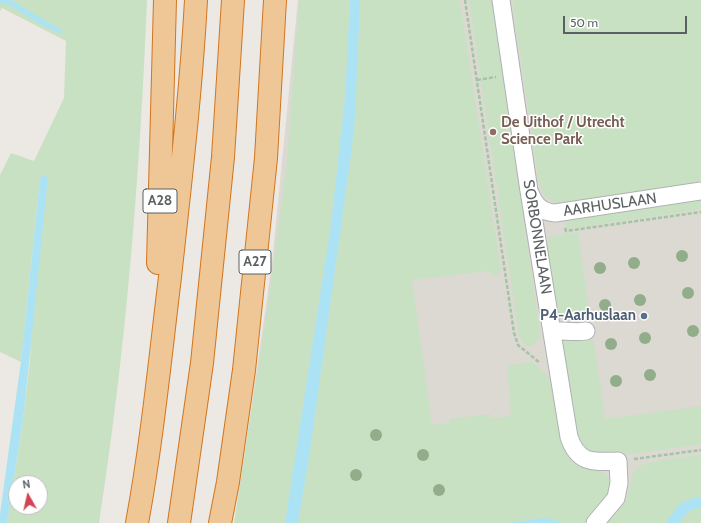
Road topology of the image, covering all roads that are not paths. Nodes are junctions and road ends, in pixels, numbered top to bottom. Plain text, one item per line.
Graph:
1 (165, 0) edge
2 (196, 0) edge
3 (233, 0) edge
4 (275, 0) edge
5 (501, 0) edge
6 (529, 191) junction
7 (701, 191) edge
8 (155, 403) junction
9 (137, 523) edge
10 (179, 523) edge
11 (220, 523) edge
12 (595, 523) edge

1 - 8 highway, A28
2 - 8 highway
3 - 10 highway
4 - 11 highway, A27
5 - 6 street, SORBONNELAAN
6 - 7 street, AARHUSLAAN
6 - 12 street, SORBONNELAAN
8 - 9 highway

